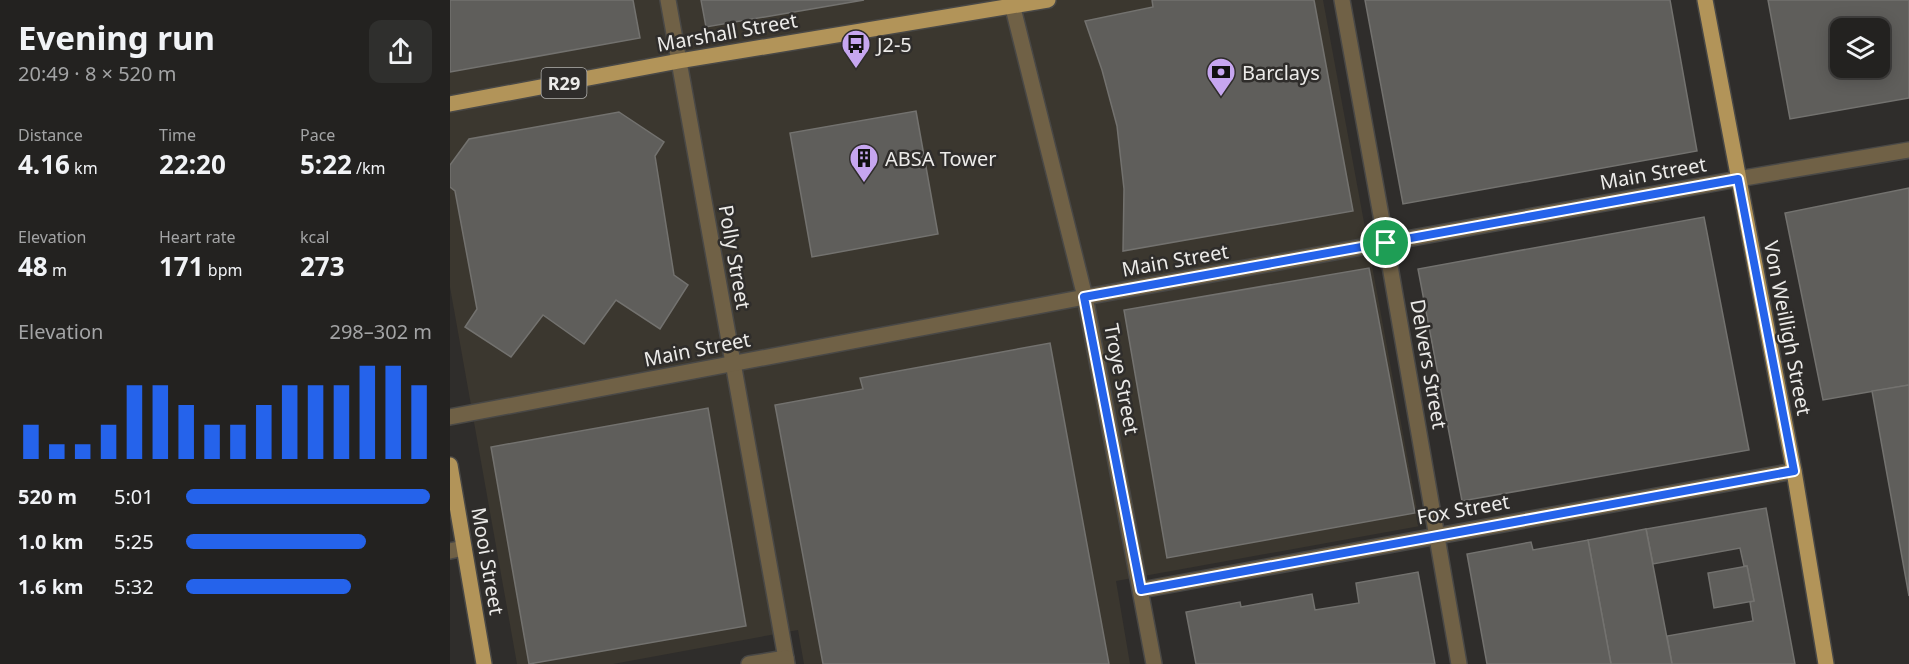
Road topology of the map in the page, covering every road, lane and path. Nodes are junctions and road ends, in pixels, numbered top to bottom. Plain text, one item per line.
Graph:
1 (668, 0) edge
2 (1048, 0) edge
3 (1342, 0) edge
4 (1705, 0) edge
5 (1012, 3) edge
6 (679, 61) junction
7 (450, 104) edge
8 (1909, 150) edge
9 (1738, 179) junction
10 (1386, 243) junction
11 (1084, 297) junction
12 (733, 364) junction
13 (450, 417) edge
14 (450, 465) edge
15 (1794, 471) junction
16 (453, 497) edge
17 (1437, 535) junction
18 (457, 549) edge
19 (1141, 590) junction
20 (786, 661) edge
21 (484, 664) edge
22 (749, 664) edge
23 (1154, 664) edge
24 (1459, 664) edge
25 (1826, 664) edge

1 - 6 street, Polly Street
2 - 5 main road, Marshall Street / R29
3 - 10 street, Delvers Street
4 - 9 main road, Von Weilligh Street
5 - 6 main road, Marshall Street / R29
5 - 11 street, Troye Street
6 - 7 main road, Marshall Street / R29
6 - 12 street, Polly Street
8 - 9 street, Main Street
9 - 10 street, Main Street
9 - 15 main road, Von Weilligh Street
10 - 11 street, Main Street
10 - 17 street, Delvers Street
11 - 12 street, Main Street
11 - 19 street, Troye Street
12 - 13 street, Main Street
12 - 20 street, Polly Street
14 - 16 main road, Mooi Street
15 - 17 street, Fox Street
15 - 25 main road, Von Weilligh Street
16 - 18 main road, Mooi Street
17 - 19 street, Fox Street
17 - 24 street, Delvers Street
18 - 21 main road, Mooi Street
19 - 23 street, Troye Street
20 - 22 street

